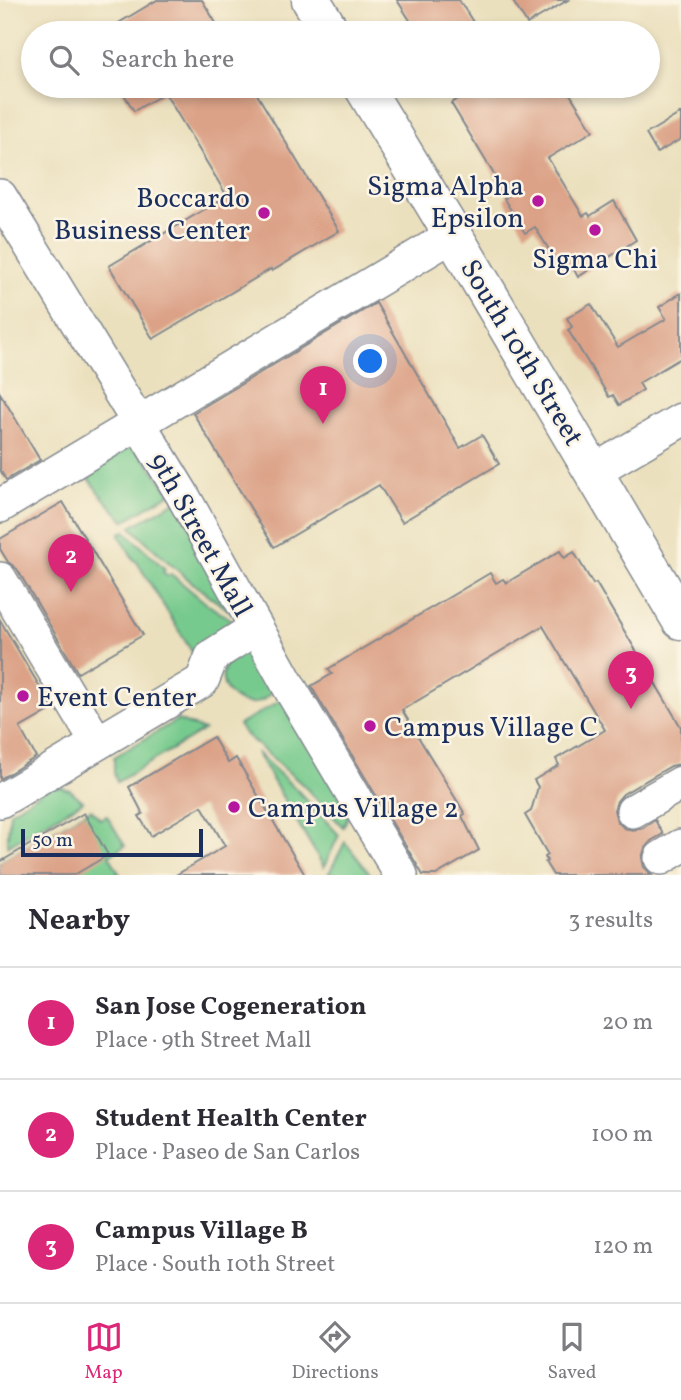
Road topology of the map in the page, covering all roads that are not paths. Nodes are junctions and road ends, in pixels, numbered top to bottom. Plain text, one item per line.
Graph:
1 (310, 0) edge
2 (323, 21) edge
3 (370, 98) edge
4 (0, 196) edge
5 (453, 235) junction
6 (681, 420) edge
7 (138, 422) junction
8 (594, 471) junction
9 (0, 506) edge
10 (0, 579) edge
11 (681, 620) edge
12 (256, 628) junction
13 (97, 743) junction
14 (681, 783) edge
15 (0, 801) edge
16 (633, 811) dead end
17 (401, 875) edge

1 - 2 main road
3 - 5 main road, South 10th Street
4 - 7 street, 9th Street Mall
5 - 7 street
5 - 8 main road, South 10th Street
6 - 8 street
7 - 9 street
7 - 12 street, 9th Street Mall
8 - 11 main road, South 10th Street
10 - 13 street
12 - 13 street
12 - 17 street, 9th Street Mall
13 - 15 street
14 - 16 street

